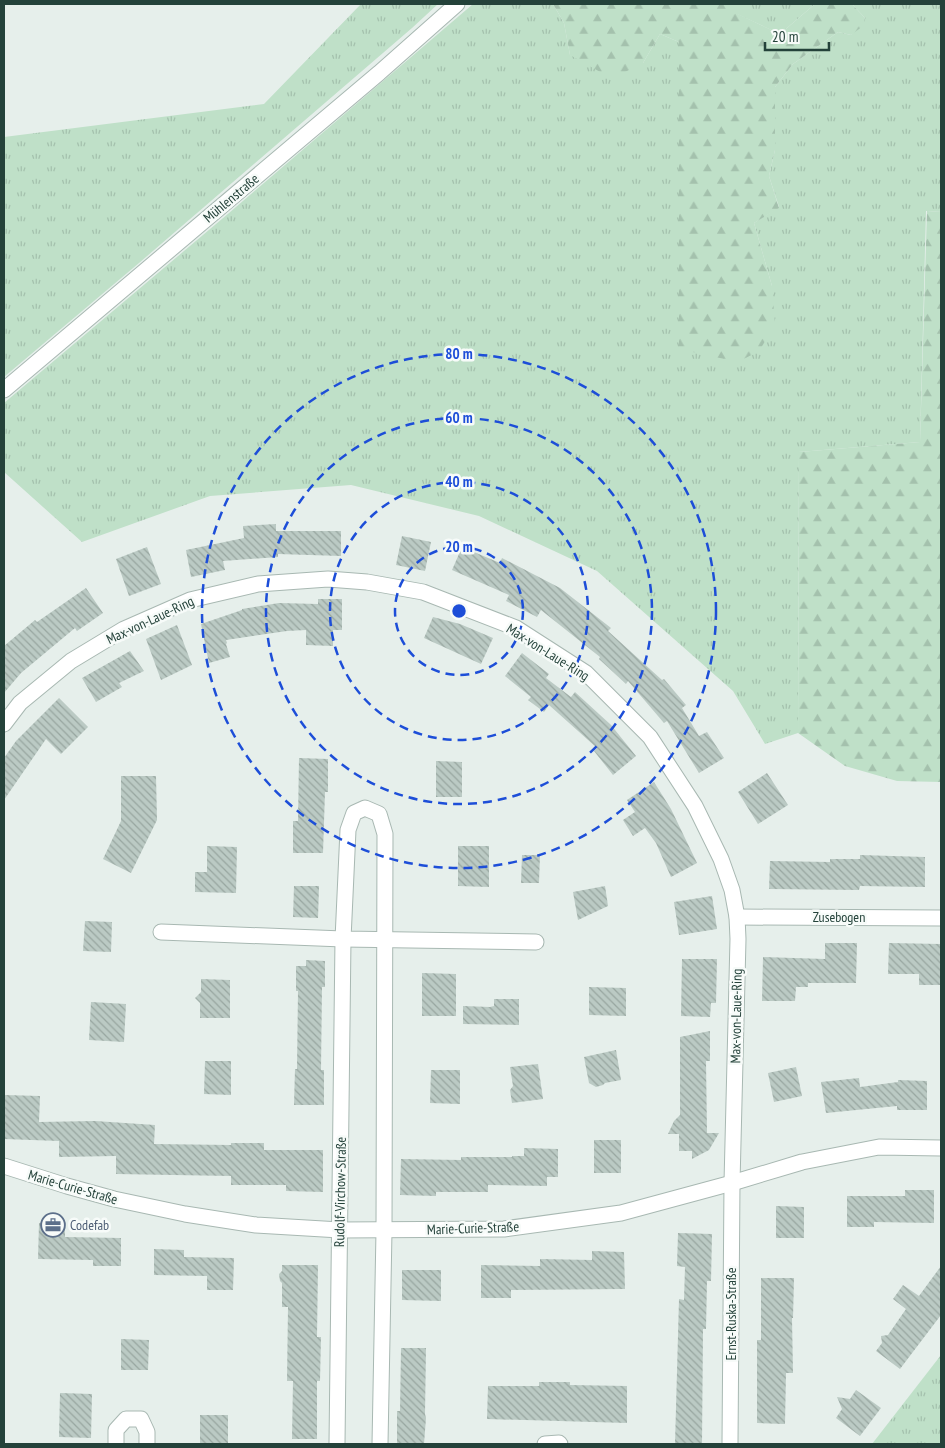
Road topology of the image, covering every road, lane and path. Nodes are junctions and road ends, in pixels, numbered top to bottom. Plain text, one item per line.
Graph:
1 (457, 4) edge
2 (4, 390) edge
3 (4, 724) edge
4 (737, 917) junction
5 (941, 918) edge
6 (161, 932) dead end
7 (343, 939) junction
8 (385, 940) junction
9 (536, 942) dead end
10 (941, 1148) edge
11 (4, 1166) edge
12 (732, 1183) junction
13 (340, 1230) junction
14 (384, 1231) junction
15 (116, 1444) edge
16 (148, 1444) edge
17 (337, 1444) edge
18 (380, 1444) edge
19 (545, 1444) edge
20 (560, 1444) edge
21 (730, 1444) edge

1 - 2 street, Mühlenstraße
3 - 4 street, Max-von-Laue-Ring
4 - 5 street, Zusebogen
4 - 12 street, Max-von-Laue-Ring
6 - 7 street
7 - 8 street
7 - 8 street, Rudolf-Virchow-Straße
7 - 13 street, Rudolf-Virchow-Straße
8 - 9 street
8 - 14 street, Rudolf-Virchow-Straße
10 - 12 street, Marie-Curie-Straße
11 - 13 street, Marie-Curie-Straße
12 - 14 street, Marie-Curie-Straße
12 - 21 street, Ernst-Ruska-Straße
13 - 14 street, Marie-Curie-Straße
13 - 17 street, Rudolf-Virchow-Straße
14 - 18 street, Rudolf-Virchow-Straße
15 - 16 street
19 - 20 street

